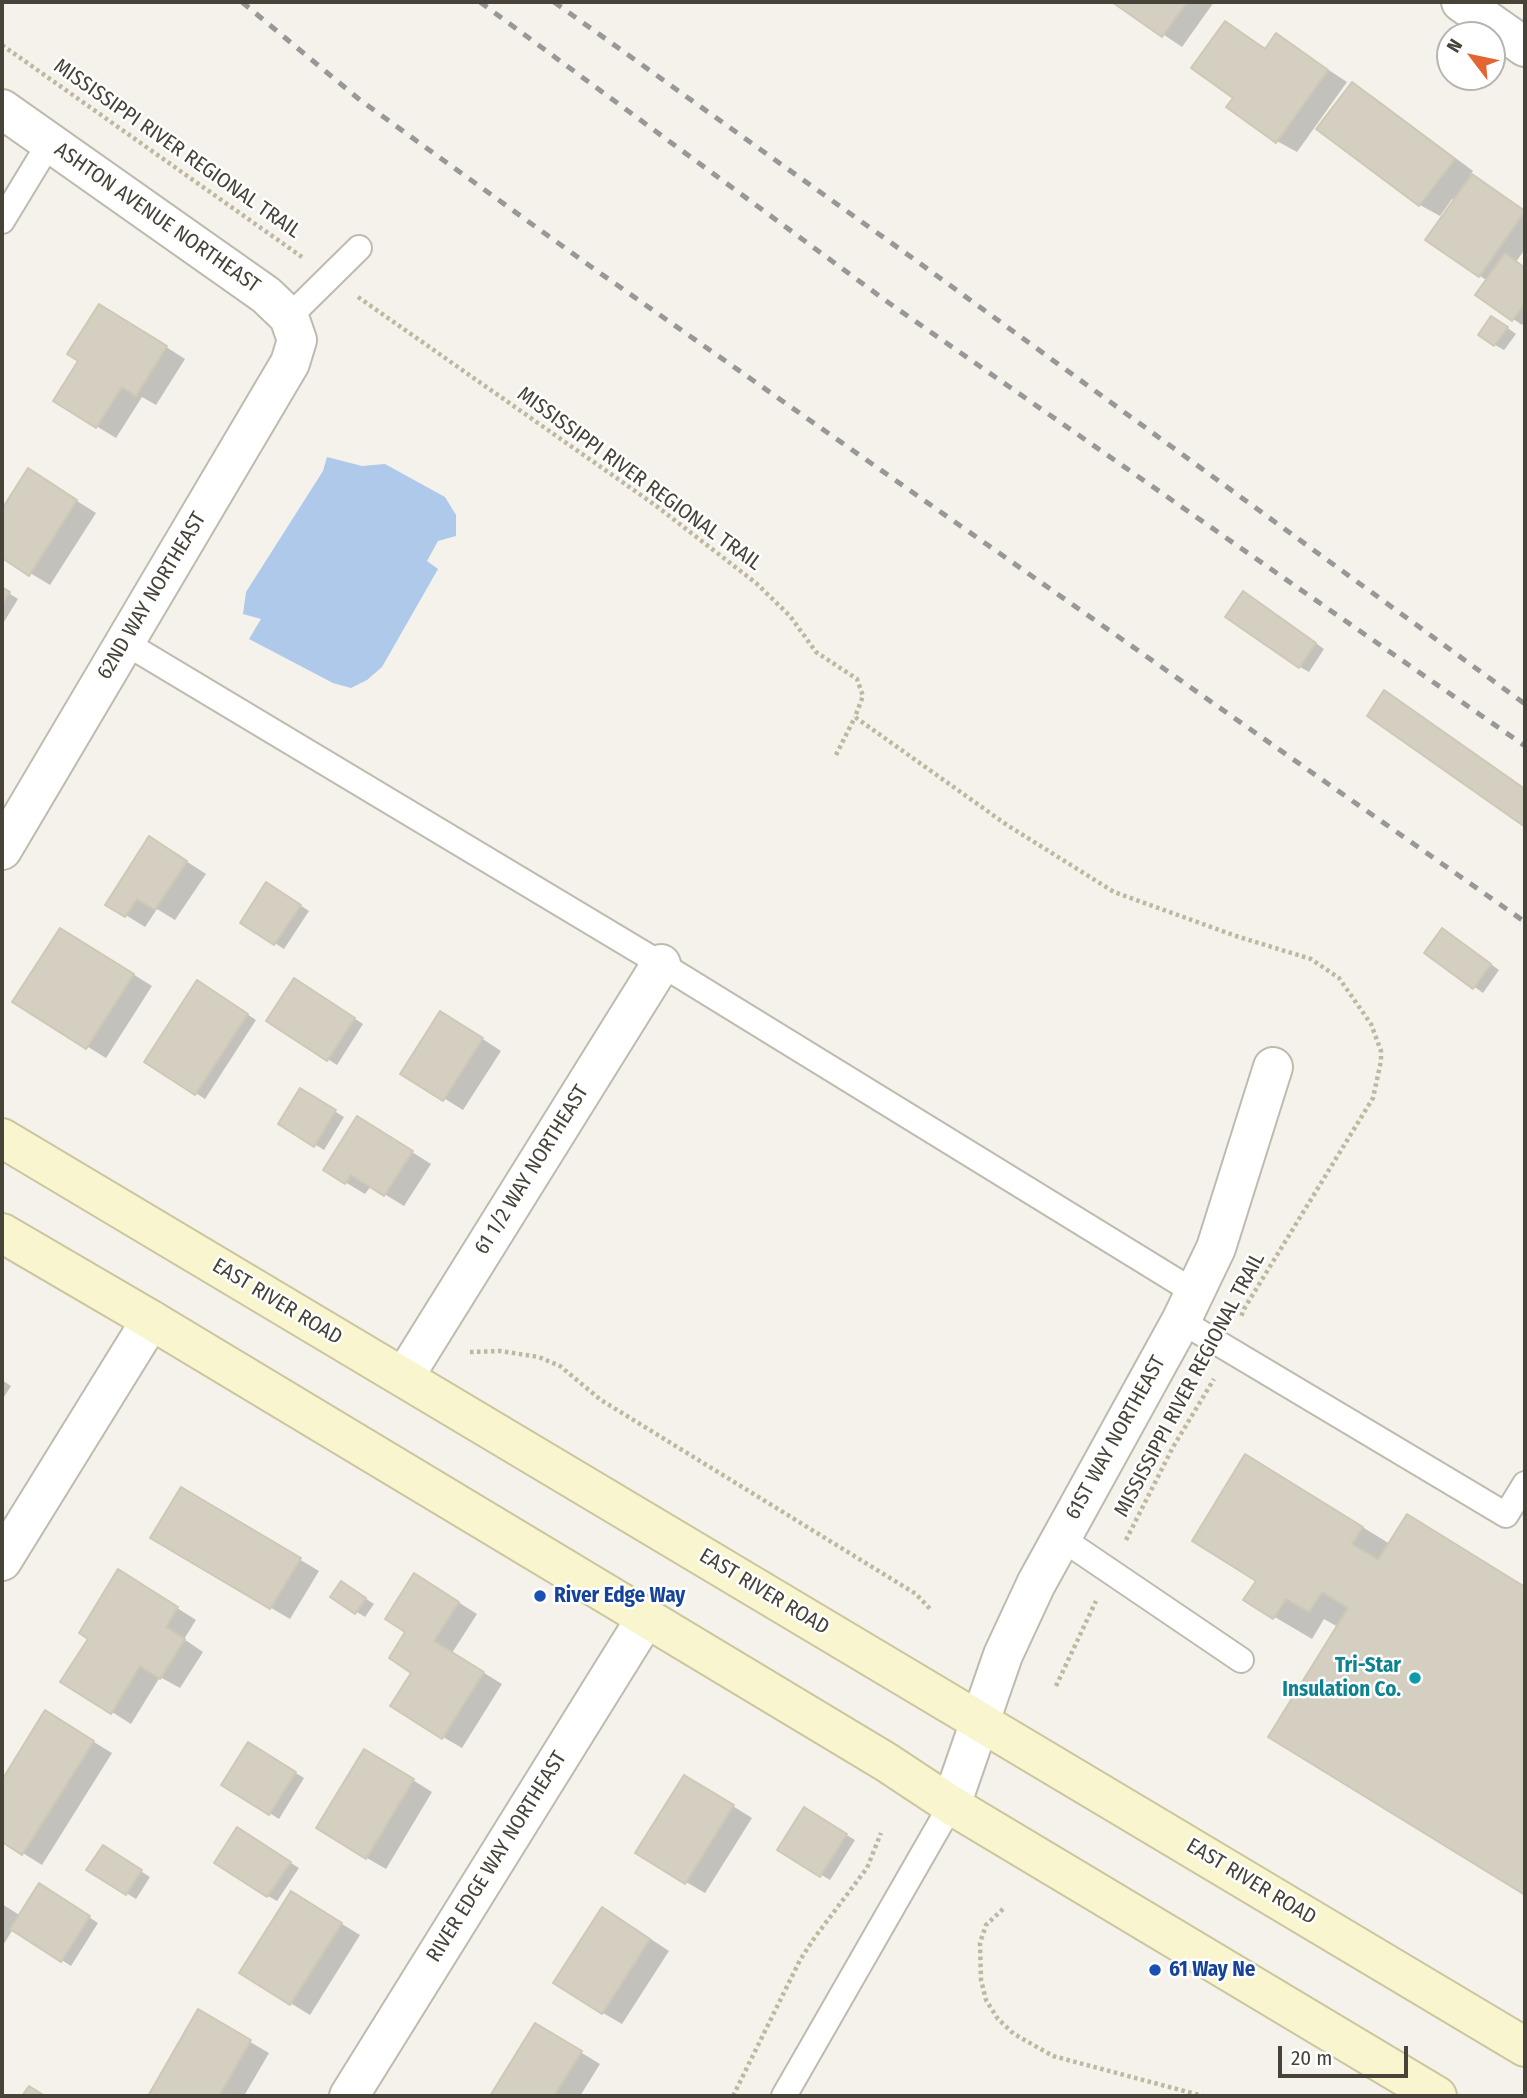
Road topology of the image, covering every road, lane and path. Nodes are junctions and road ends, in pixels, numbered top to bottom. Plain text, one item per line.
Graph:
1 (1461, 2) edge
2 (2, 45) edge
3 (1525, 47) edge
4 (2, 109) edge
5 (50, 142) junction
6 (2, 221) edge
7 (359, 248) dead end
8 (330, 277) junction
9 (293, 328) junction
10 (124, 642) junction
11 (855, 717) junction
12 (836, 755) dead end
13 (2, 850) edge
14 (661, 964) junction
15 (1273, 1067) dead end
16 (2, 1138) edge
17 (2, 1233) edge
18 (1188, 1307) junction
19 (151, 1320) junction
20 (1231, 1350) junction
21 (463, 1355) dead end
22 (404, 1377) junction
23 (1525, 1484) edge
24 (1062, 1538) junction
25 (2, 1561) edge
26 (1110, 1571) junction
27 (932, 1611) dead end
28 (646, 1618) junction
29 (1241, 1660) dead end
30 (1056, 1686) dead end
31 (981, 1720) junction
32 (951, 1805) junction
33 (881, 1833) dead end
34 (1003, 1909) dead end
35 (1525, 2047) edge
36 (349, 2096) edge
37 (733, 2096) edge
38 (784, 2096) edge
39 (1203, 2096) edge
40 (1437, 2096) edge

1 - 3 street
2 - 8 path, MISSISSIPPI RIVER REGIONAL TRAIL
4 - 5 street, ASHTON AVENUE NORTHEAST
5 - 6 lane
5 - 9 street, ASHTON AVENUE NORTHEAST
7 - 8 lane
8 - 9 lane
8 - 11 path, MISSISSIPPI RIVER REGIONAL TRAIL
9 - 10 street, 62ND WAY NORTHEAST
10 - 13 street, 62ND WAY NORTHEAST
10 - 14 lane
11 - 12 path
11 - 20 path, MISSISSIPPI RIVER REGIONAL TRAIL
14 - 18 lane
14 - 22 street, 61 1/2 WAY NORTHEAST
15 - 18 street, 61ST WAY NORTHEAST
16 - 22 main road, EAST RIVER ROAD
17 - 19 main road
18 - 20 lane
18 - 24 street, 61ST WAY NORTHEAST
19 - 25 street
19 - 28 main road
20 - 23 lane
20 - 26 path, MISSISSIPPI RIVER REGIONAL TRAIL
21 - 27 path
22 - 31 main road, EAST RIVER ROAD
24 - 26 lane
24 - 31 street, 61ST WAY NORTHEAST
26 - 29 lane
26 - 30 path, MISSISSIPPI RIVER REGIONAL TRAIL
28 - 32 main road
28 - 36 street, RIVER EDGE WAY NORTHEAST
31 - 32 street, 61ST WAY NORTHEAST
31 - 35 main road, EAST RIVER ROAD
32 - 38 lane
32 - 40 main road
33 - 37 path
34 - 39 path

